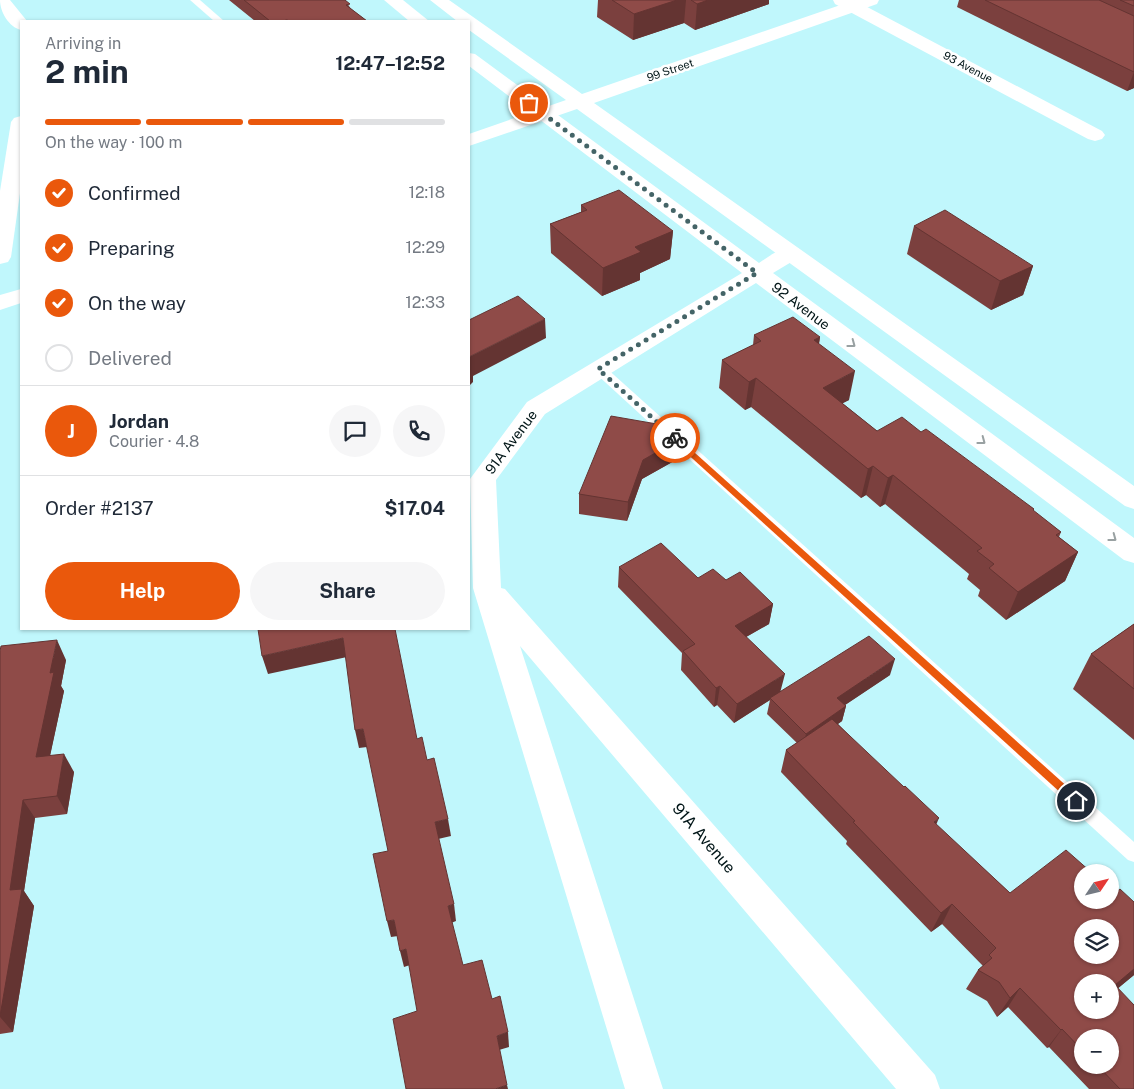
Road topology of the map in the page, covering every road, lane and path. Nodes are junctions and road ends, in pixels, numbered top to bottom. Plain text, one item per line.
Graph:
1 (1, 0) edge
2 (195, 0) edge
3 (392, 0) edge
4 (438, 0) edge
5 (871, 0) edge
6 (847, 3) edge
7 (218, 20) edge
8 (419, 20) edge
9 (465, 20) edge
10 (470, 23) edge
11 (20, 24) edge
12 (470, 59) edge
13 (580, 102) junction
14 (544, 114) junction
15 (20, 128) edge
16 (1095, 134) dead end
17 (470, 140) edge
18 (790, 253) junction
19 (0, 257) edge
20 (757, 273) junction
21 (20, 296) edge
22 (0, 303) edge
23 (590, 375) junction
24 (1134, 500) edge
25 (1134, 553) edge
26 (487, 588) junction
27 (1134, 854) edge
28 (644, 1089) edge
29 (921, 1089) edge

1 - 11 street
2 - 7 lane
3 - 8 street
4 - 9 street
5 - 6 street, 99 Street
6 - 13 street, 99 Street
6 - 16 street, 93 Avenue
10 - 13 street
12 - 14 street, 92 Avenue
13 - 14 street, 99 Street
13 - 18 street
14 - 17 street, 99 Street
14 - 20 street, 92 Avenue
15 - 19 street
18 - 20 street, 91A Avenue
18 - 24 street
20 - 23 street, 91A Avenue
20 -> 25 street, 92 Avenue
21 - 22 street
23 - 26 street, 91A Avenue
23 - 27 lane
26 - 28 street, 91A Avenue
26 - 29 street, 91A Avenue

